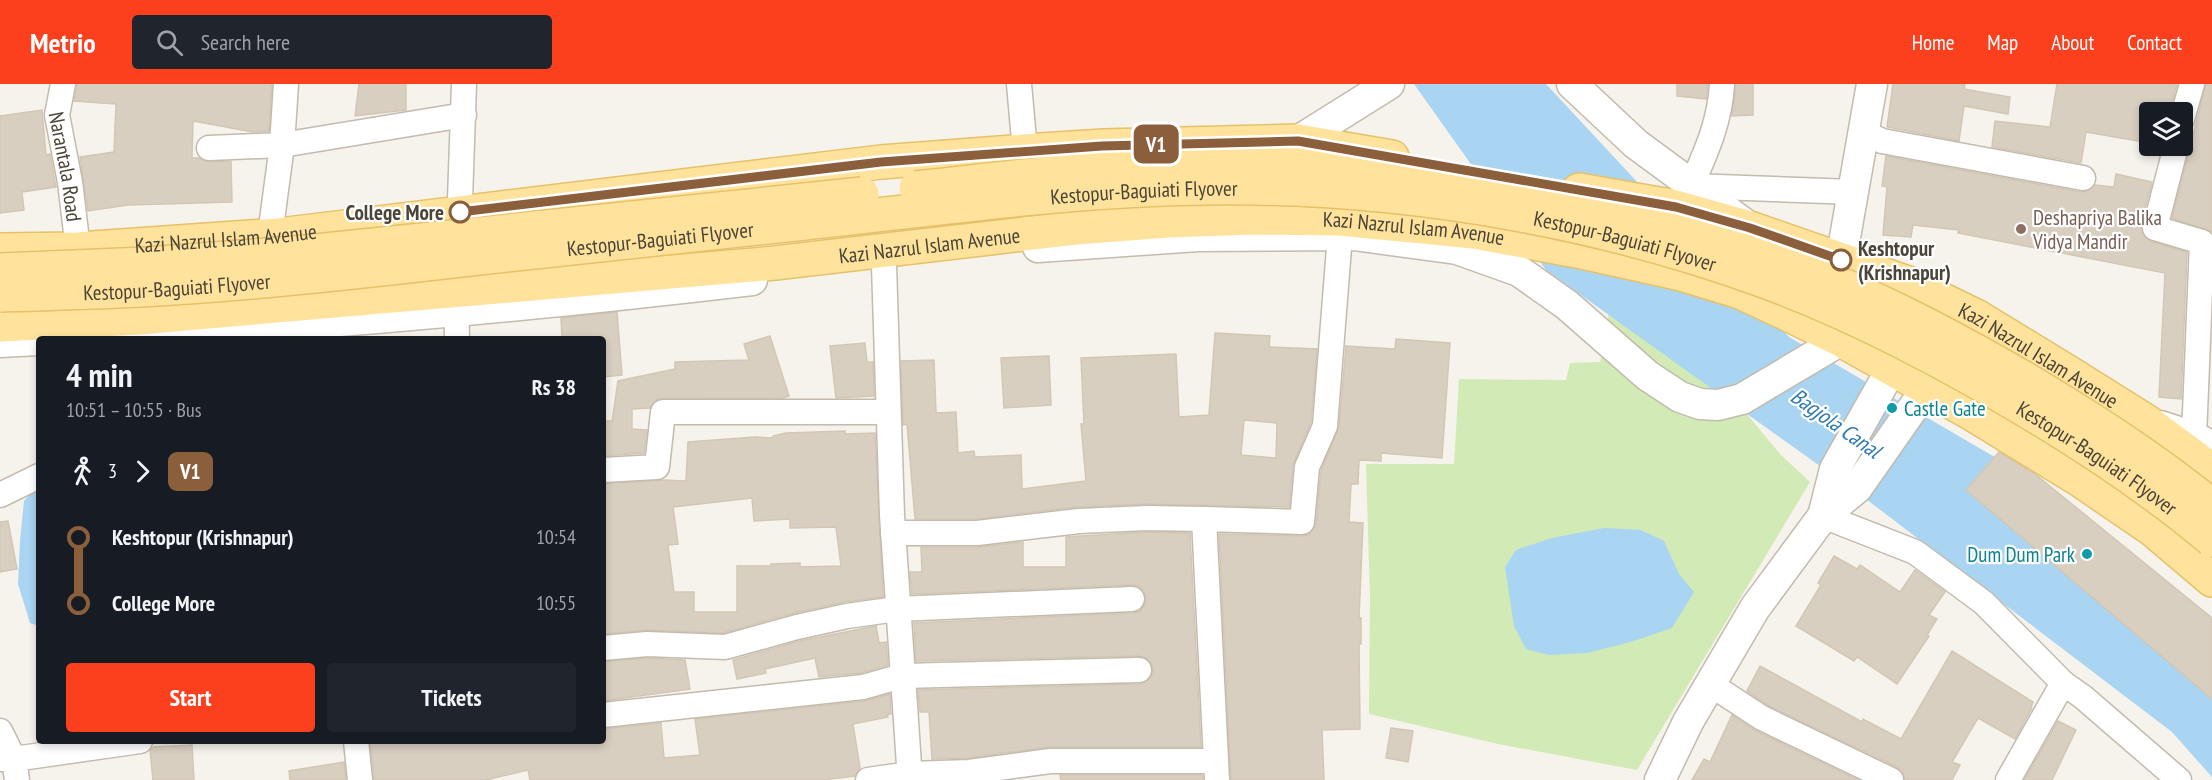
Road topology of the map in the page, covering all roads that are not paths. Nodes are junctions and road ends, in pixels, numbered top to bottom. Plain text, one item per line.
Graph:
1 (63, 84) edge
2 (286, 84) edge
3 (464, 84) edge
4 (1020, 84) edge
5 (1572, 84) edge
6 (1722, 84) edge
7 (1872, 84) edge
8 (2192, 84) edge
9 (1382, 86) edge
10 (2187, 102) edge
11 (464, 115) junction
12 (1864, 132) junction
13 (1298, 141) junction
14 (282, 145) junction
15 (209, 148) dead end
16 (1025, 151) junction
17 (2173, 156) edge
18 (2084, 178) dead end
19 (1691, 186) junction
20 (1854, 192) junction
21 (460, 212) junction
22 (373, 223) junction
23 (1750, 228) junction
24 (1340, 235) junction
25 (270, 236) junction
26 (78, 249) junction
27 (0, 250) edge
28 (1841, 260) junction
29 (884, 265) junction
30 (0, 270) edge
31 (2206, 290) edge
32 (0, 295) edge
33 (381, 307) junction
34 (456, 314) edge
35 (0, 326) edge
36 (121, 336) edge
37 (36, 340) edge
38 (1841, 340) junction
39 (0, 342) edge
40 (1892, 368) junction
41 (1927, 388) junction
42 (888, 412) junction
43 (2146, 421) junction
44 (2203, 442) edge
45 (606, 470) edge
46 (2212, 470) edge
47 (36, 477) edge
48 (0, 495) edge
49 (2212, 506) edge
50 (1823, 516) junction
51 (1204, 519) junction
52 (893, 532) junction
53 (2212, 540) edge
54 (2212, 580) edge
55 (1132, 599) dead end
56 (897, 609) junction
57 (606, 648) edge
58 (1139, 670) dead end
59 (903, 676) junction
60 (2063, 683) junction
61 (1710, 684) junction
62 (606, 715) edge
63 (0, 731) edge
64 (124, 744) edge
65 (356, 744) edge
66 (10, 766) edge
67 (1217, 770) edge
68 (1037, 771) edge
69 (910, 777) edge
70 (1668, 777) edge
71 (360, 780) edge
72 (868, 780) edge
73 (1891, 780) edge
74 (2008, 780) edge
75 (2178, 780) edge

1 - 26 street, Narantala Road
2 - 14 street
3 - 11 street
4 - 16 street
5 - 19 street
6 - 19 street
7 - 12 street
8 - 10 street
9 - 13 street
11 - 14 street
11 - 21 street
12 - 18 street
12 - 20 street
13 - 16 main road, Kazi Nazrul Islam Avenue
13 - 23 main road, Kazi Nazrul Islam Avenue
14 - 15 street
14 - 25 street
16 - 21 main road, Kazi Nazrul Islam Avenue
17 - 31 street
19 - 20 street
19 - 23 street
20 - 28 street
21 - 22 main road, Kazi Nazrul Islam Avenue
21 - 34 street
22 - 25 main road, Kazi Nazrul Islam Avenue
22 - 33 main road
23 - 28 main road, Kazi Nazrul Islam Avenue
24 - 29 street, Kazi Nazrul Islam Avenue
24 - 38 street, Kazi Nazrul Islam Avenue
24 - 51 street
25 - 26 main road, Kazi Nazrul Islam Avenue
26 - 27 main road, Kazi Nazrul Islam Avenue
28 - 43 main road, Kazi Nazrul Islam Avenue
29 - 34 street, Kazi Nazrul Islam Avenue
29 - 42 street
30 - 49 main road, Kestopur-Baguiati Flyover, bridge
31 - 44 street
32 - 53 main road, Kestopur-Baguiati Flyover, bridge
33 - 34 main road, Kazi Nazrul Islam Avenue
33 - 35 main road, Kazi Nazrul Islam Avenue
33 - 36 street, Kazi Nazrul Islam Avenue
34 - 38 main road, Kazi Nazrul Islam Avenue
37 - 39 street
38 - 40 main road, Kazi Nazrul Islam Avenue
40 - 41 main road, Kazi Nazrul Islam Avenue
40 - 50 street
41 - 50 street
41 - 54 main road, Kazi Nazrul Islam Avenue
42 - 45 street
42 - 52 street
43 - 44 street
43 - 46 main road, Kazi Nazrul Islam Avenue
47 - 48 street
50 - 60 street
50 - 61 street
51 - 52 street
51 - 67 street
52 - 56 street
55 - 56 street
56 - 57 street
56 - 59 street
58 - 59 street
59 - 62 street
59 - 69 street
60 - 74 street
60 - 75 street
61 - 70 street
61 - 73 street
63 - 66 street
64 - 66 street
65 - 71 street
67 - 68 street
68 - 69 street
69 - 72 street

